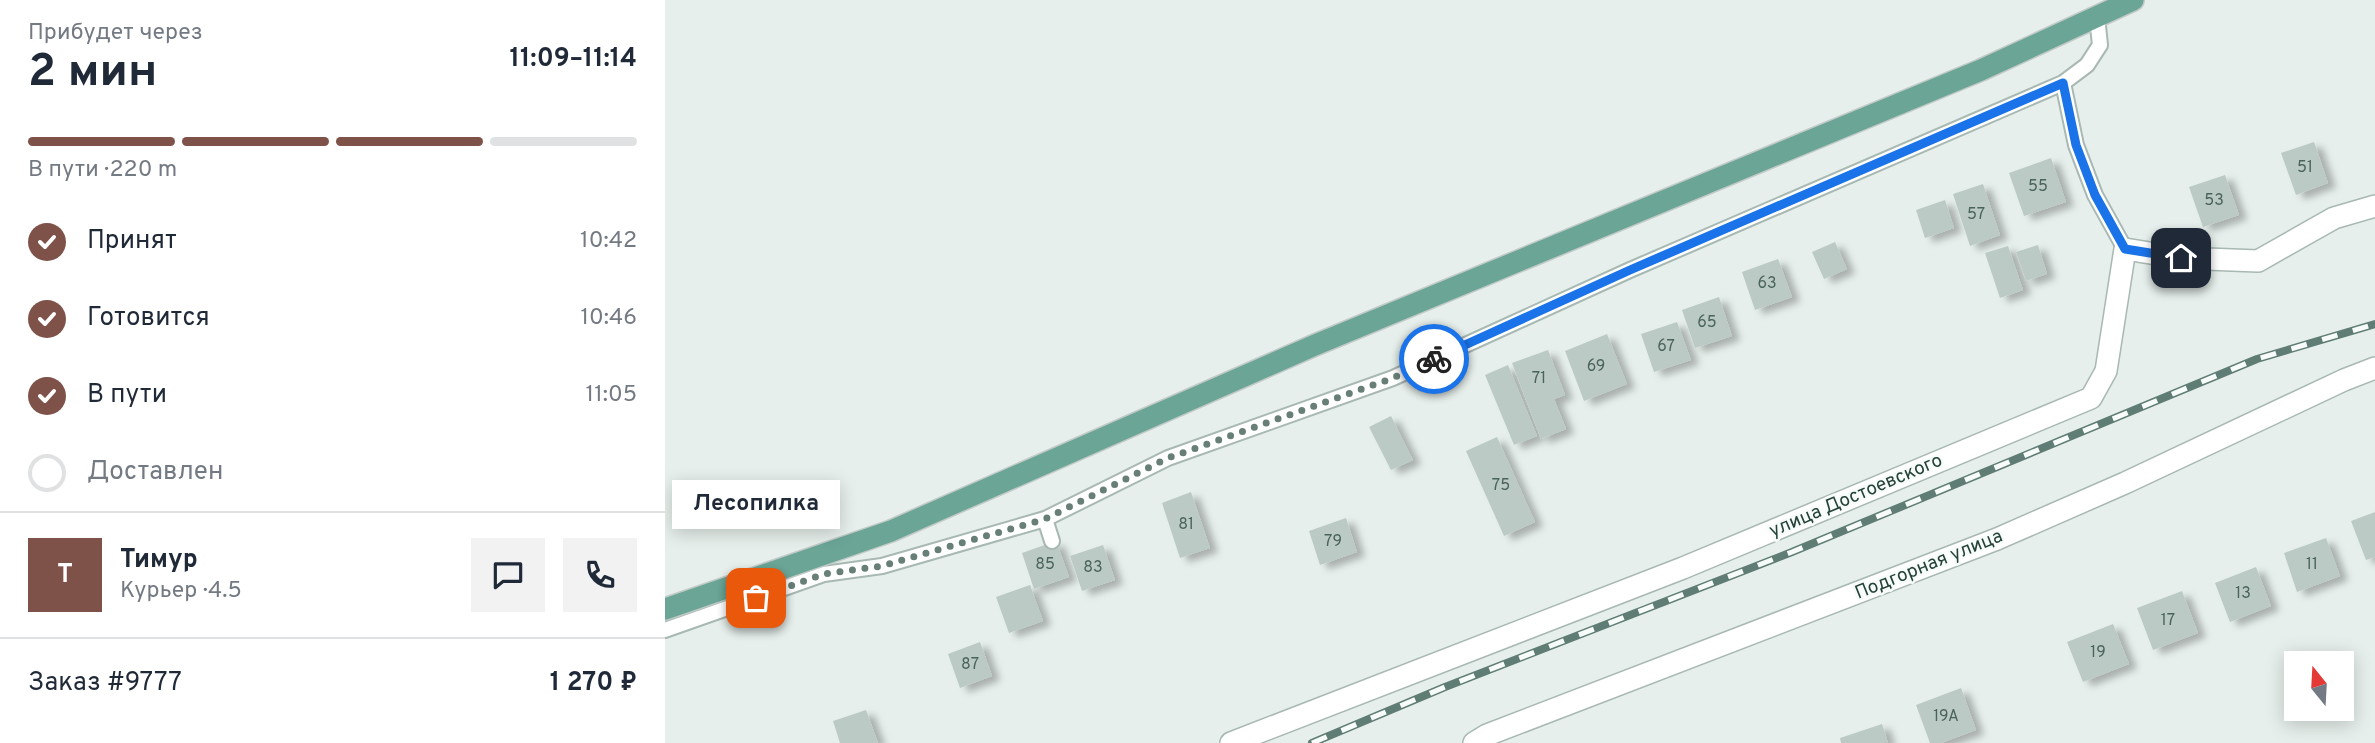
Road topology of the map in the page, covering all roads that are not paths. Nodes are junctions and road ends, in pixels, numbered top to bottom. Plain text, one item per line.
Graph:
1 (2133, 0) edge
2 (2097, 17) junction
3 (2063, 83) junction
4 (2375, 206) edge
5 (2125, 249) junction
6 (2375, 368) edge
7 (1045, 519) junction
8 (1052, 541) dead end
9 (665, 610) edge
10 (665, 630) edge
11 (1231, 743) edge
12 (1474, 743) edge

1 - 2 main road
2 - 3 lane
2 - 9 main road
3 - 5 lane
3 - 7 lane
4 - 5 street
5 - 11 street, улица Достоевского
6 - 12 street, Подгорная улица
7 - 8 lane
7 - 10 lane

